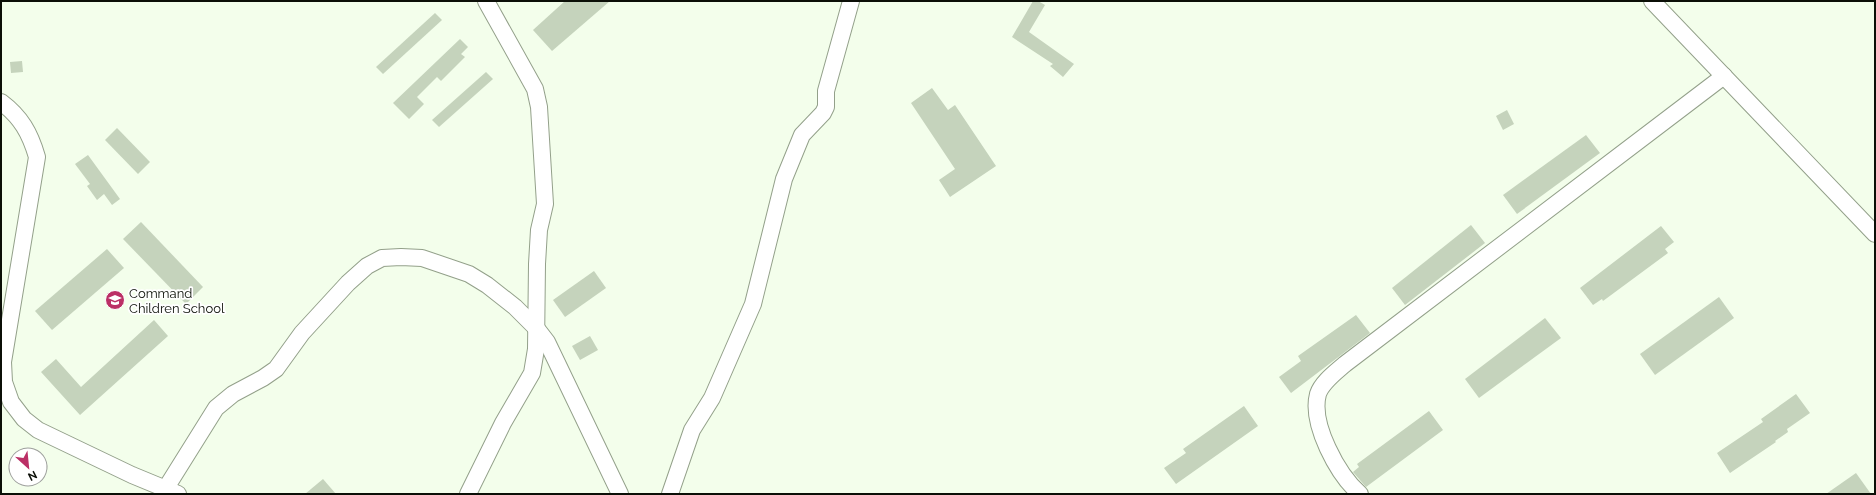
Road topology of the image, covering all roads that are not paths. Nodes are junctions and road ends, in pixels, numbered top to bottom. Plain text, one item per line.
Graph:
1 (486, 1) edge
2 (851, 1) edge
3 (1652, 1) edge
4 (1724, 76) junction
5 (1, 102) edge
6 (1875, 234) edge
7 (537, 329) junction
8 (172, 491) edge
9 (468, 494) edge
10 (620, 494) edge
11 (670, 494) edge
12 (1360, 494) edge

1 - 7 street
2 - 11 street
3 - 4 street
4 - 6 street
4 - 12 street
5 - 8 street
7 - 8 street
7 - 9 street
7 - 10 street

